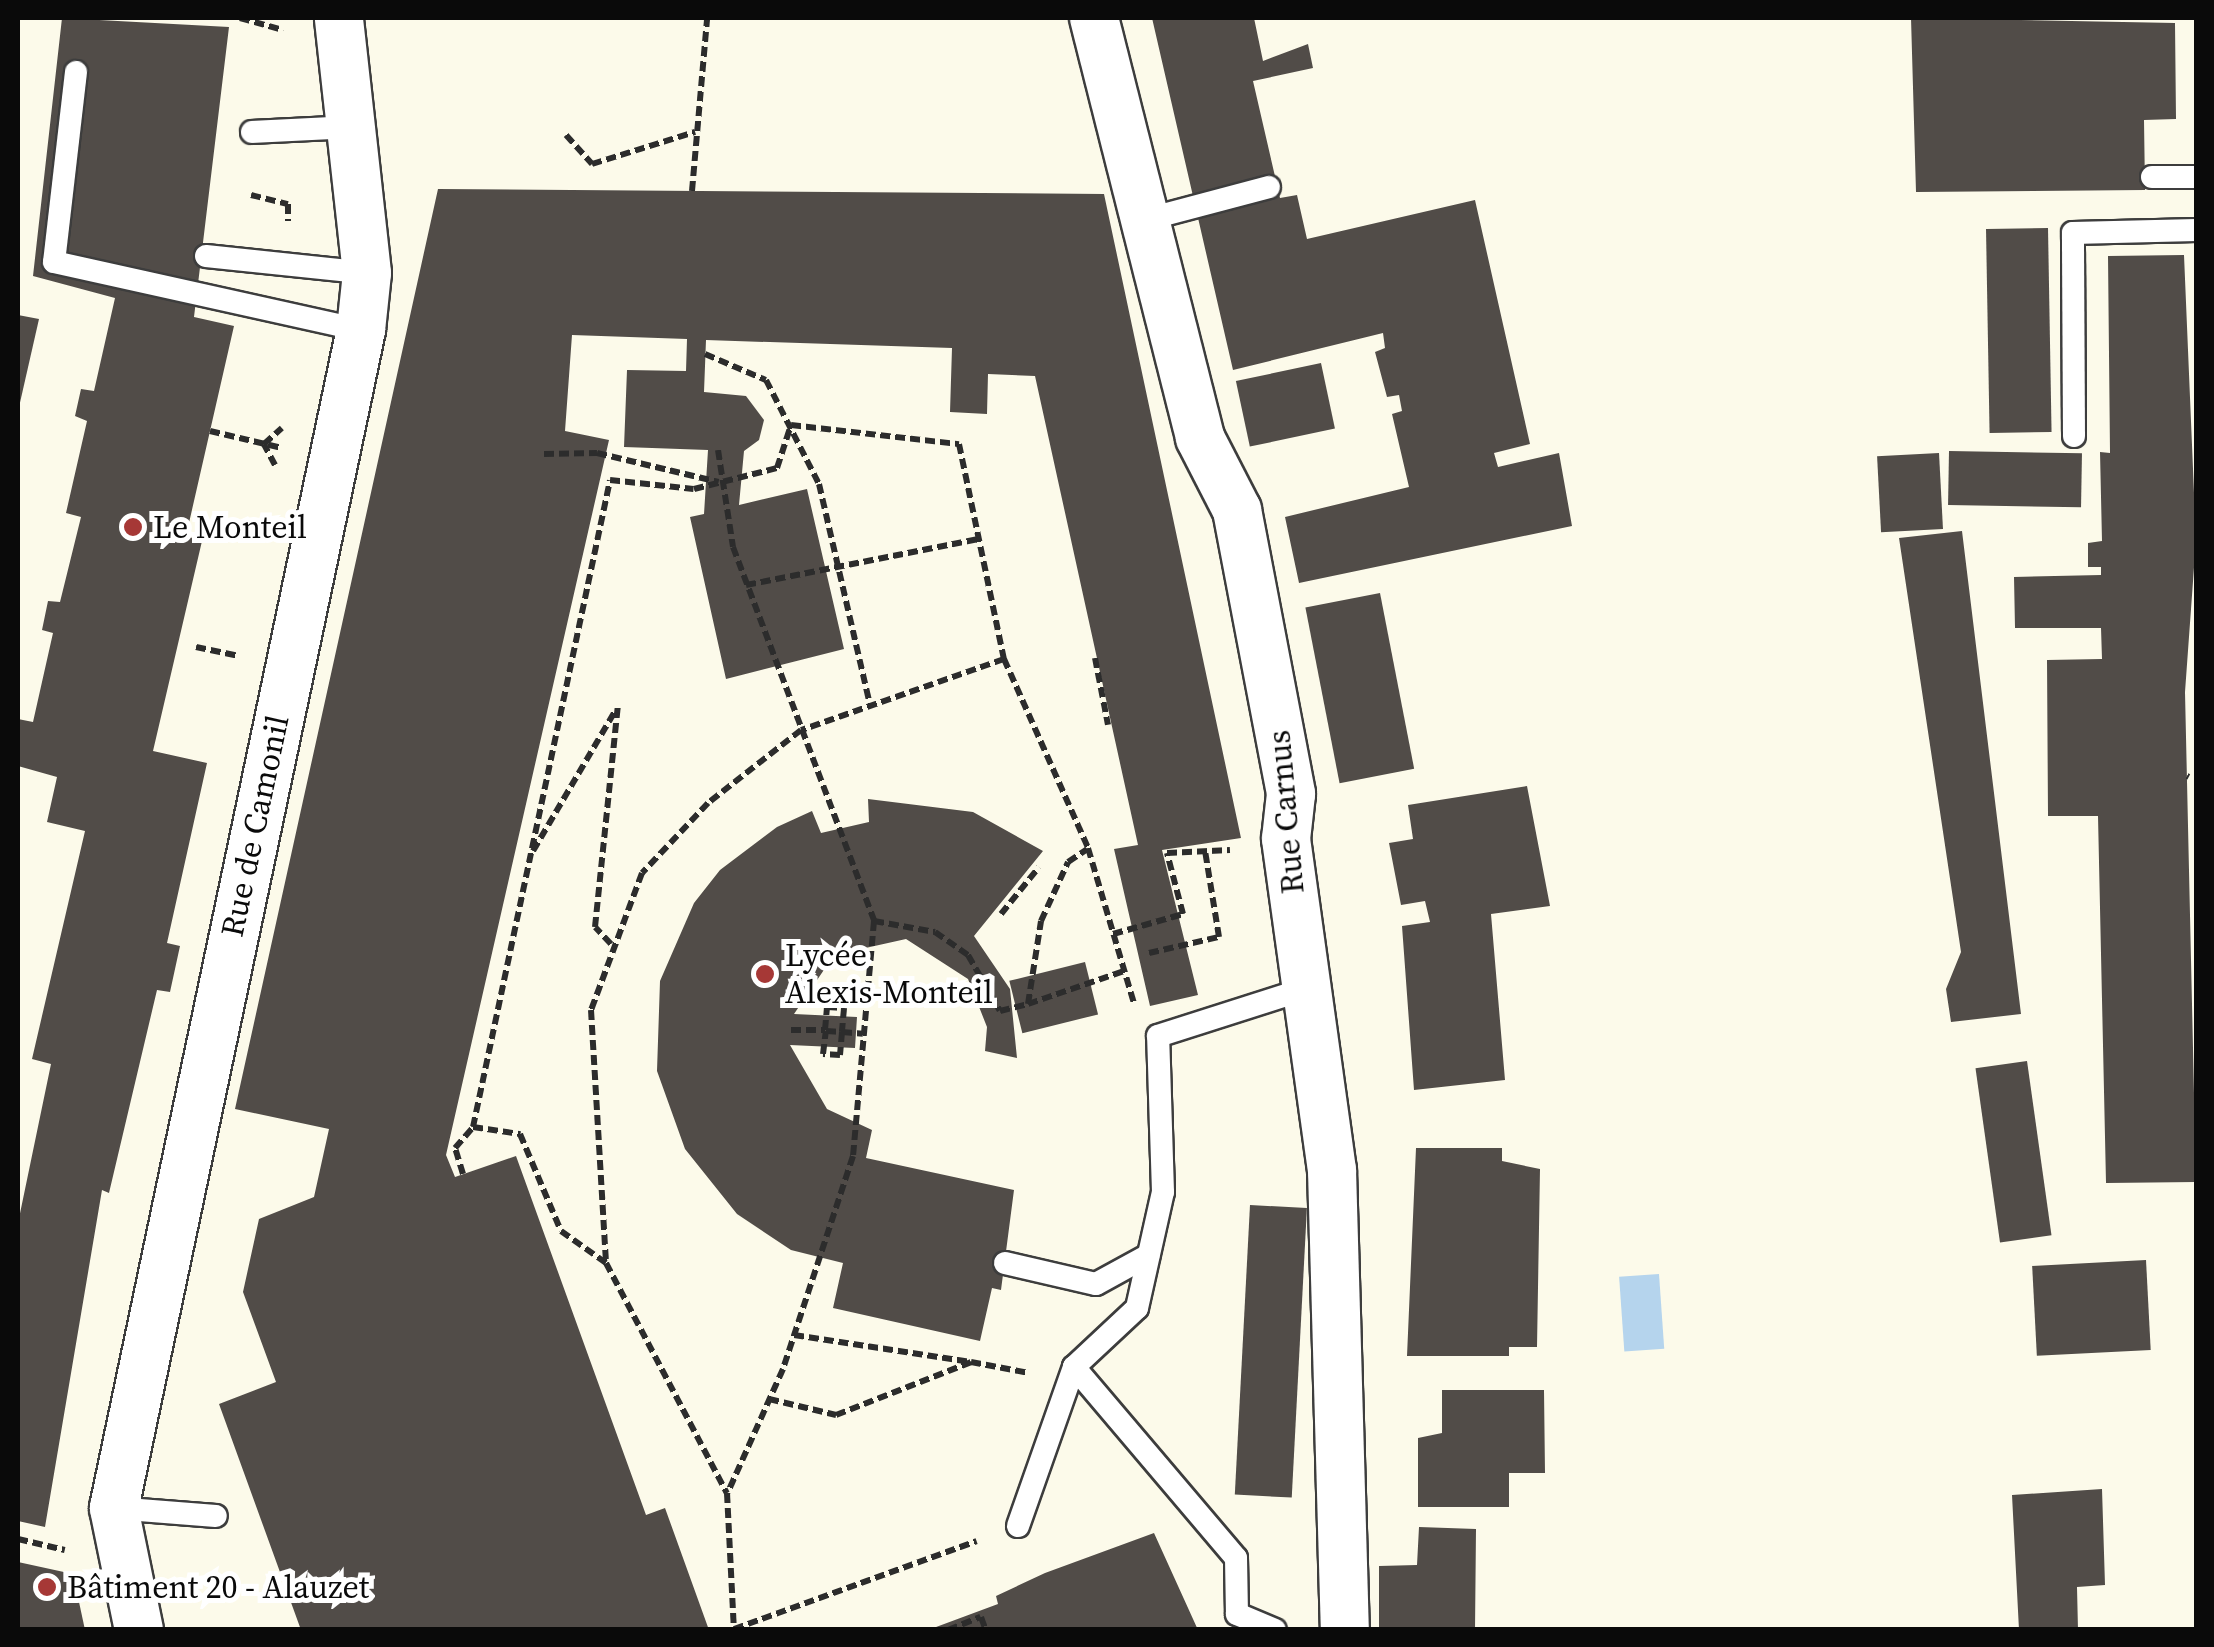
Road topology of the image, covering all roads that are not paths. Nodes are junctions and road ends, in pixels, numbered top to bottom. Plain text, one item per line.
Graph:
1 (340, 18) edge
2 (1094, 18) edge
3 (76, 72) dead end
4 (351, 127) junction
5 (252, 132) dead end
6 (2152, 177) dead end
7 (2196, 177) edge
8 (1270, 187) dead end
9 (1148, 219) junction
10 (2196, 230) edge
11 (206, 256) dead end
12 (367, 274) junction
13 (361, 330) junction
14 (2074, 436) dead end
15 (1305, 989) junction
16 (1149, 1255) junction
17 (1005, 1263) dead end
18 (1074, 1367) junction
19 (114, 1508) junction
20 (216, 1516) dead end
21 (1018, 1526) road end
22 (138, 1630) edge
23 (1275, 1630) edge
24 (1345, 1630) edge

1 - 4 street, Rue de Camonil
2 - 9 street, Rue Carnus
3 - 13 lane
4 - 5 lane
4 - 12 street, Rue de Camonil
6 - 7 lane
8 - 9 lane
9 - 15 street, Rue Carnus
10 - 14 lane
11 - 12 lane
12 - 13 street, Rue de Camonil
13 - 19 street, Rue de Camonil
15 - 16 lane
15 - 24 street, Rue Carnus
16 - 17 lane
16 - 18 lane
18 - 21 lane
18 - 23 lane
19 - 20 lane
19 - 22 street, Rue de Camonil

